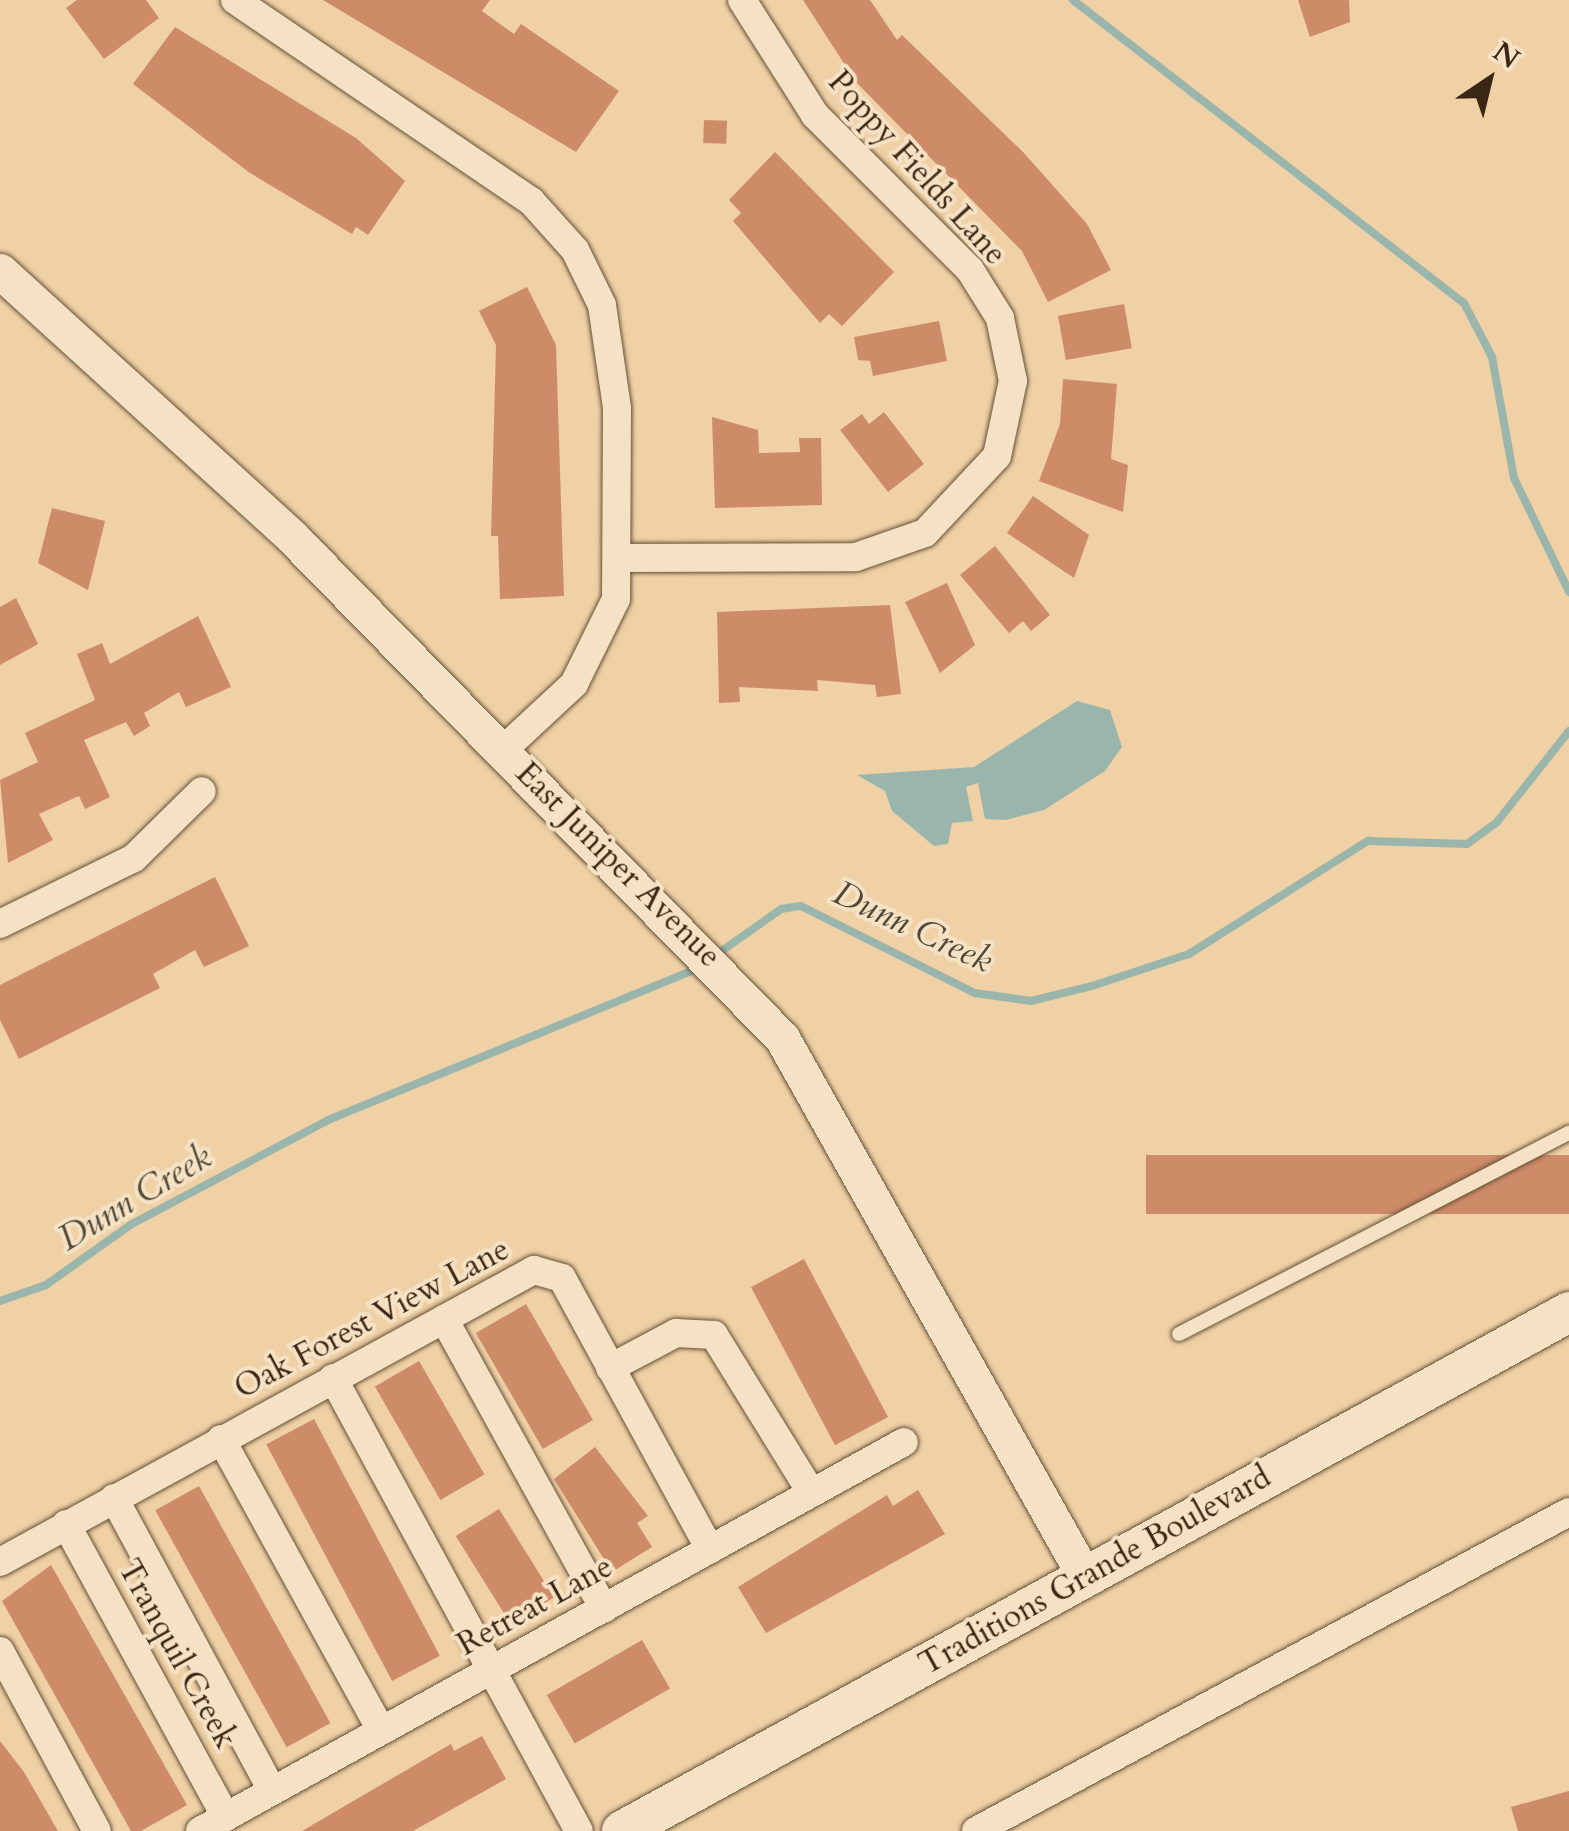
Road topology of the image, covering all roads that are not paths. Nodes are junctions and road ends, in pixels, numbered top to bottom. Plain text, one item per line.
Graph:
1 (235, 0) edge
2 (742, 0) edge
3 (0, 271) edge
4 (620, 558) junction
5 (504, 749) junction
6 (202, 791) dead end
7 (0, 924) edge
8 (1569, 1133) edge
9 (1569, 1312) edge
10 (444, 1319) junction
11 (1179, 1334) dead end
12 (610, 1368) junction
13 (333, 1378) junction
14 (221, 1439) junction
15 (904, 1442) dead end
16 (811, 1492) junction
17 (114, 1498) junction
18 (1569, 1512) edge
19 (66, 1524) junction
20 (710, 1549) junction
21 (0, 1562) edge
22 (1085, 1577) junction
23 (604, 1609) junction
24 (0, 1650) edge
25 (488, 1672) junction
26 (381, 1730) junction
27 (272, 1790) junction
28 (226, 1816) junction
29 (97, 1831) edge
30 (200, 1831) edge
31 (579, 1831) edge
32 (622, 1831) edge
33 (976, 1831) edge

1 - 4 street
2 - 4 street, Poppy Fields Lane
3 - 5 street, East Juniper Avenue
4 - 5 street
5 - 22 street, East Juniper Avenue
6 - 7 street
8 - 11 lane
9 - 22 main road, Traditions Grande Boulevard
10 - 12 street, Oak Forest View Lane
10 - 13 street, Oak Forest View Lane
10 - 23 street
12 - 16 street
12 - 20 street, Oak Forest View Lane
13 - 14 street, Oak Forest View Lane
13 - 25 street
14 - 17 street, Oak Forest View Lane
14 - 26 street
15 - 16 street, Retreat Lane
16 - 20 street, Retreat Lane
17 - 19 street, Oak Forest View Lane
17 - 27 street, Tranquil Creek
18 - 33 street
19 - 21 street, Oak Forest View Lane
19 - 28 street, Tranquil Creek
20 - 23 street, Retreat Lane
22 - 32 main road, Traditions Grande Boulevard
23 - 25 street, Retreat Lane
24 - 29 street
25 - 26 street, Retreat Lane
25 - 31 street
26 - 27 street, Retreat Lane
27 - 28 street, Retreat Lane
28 - 30 street, Retreat Lane

